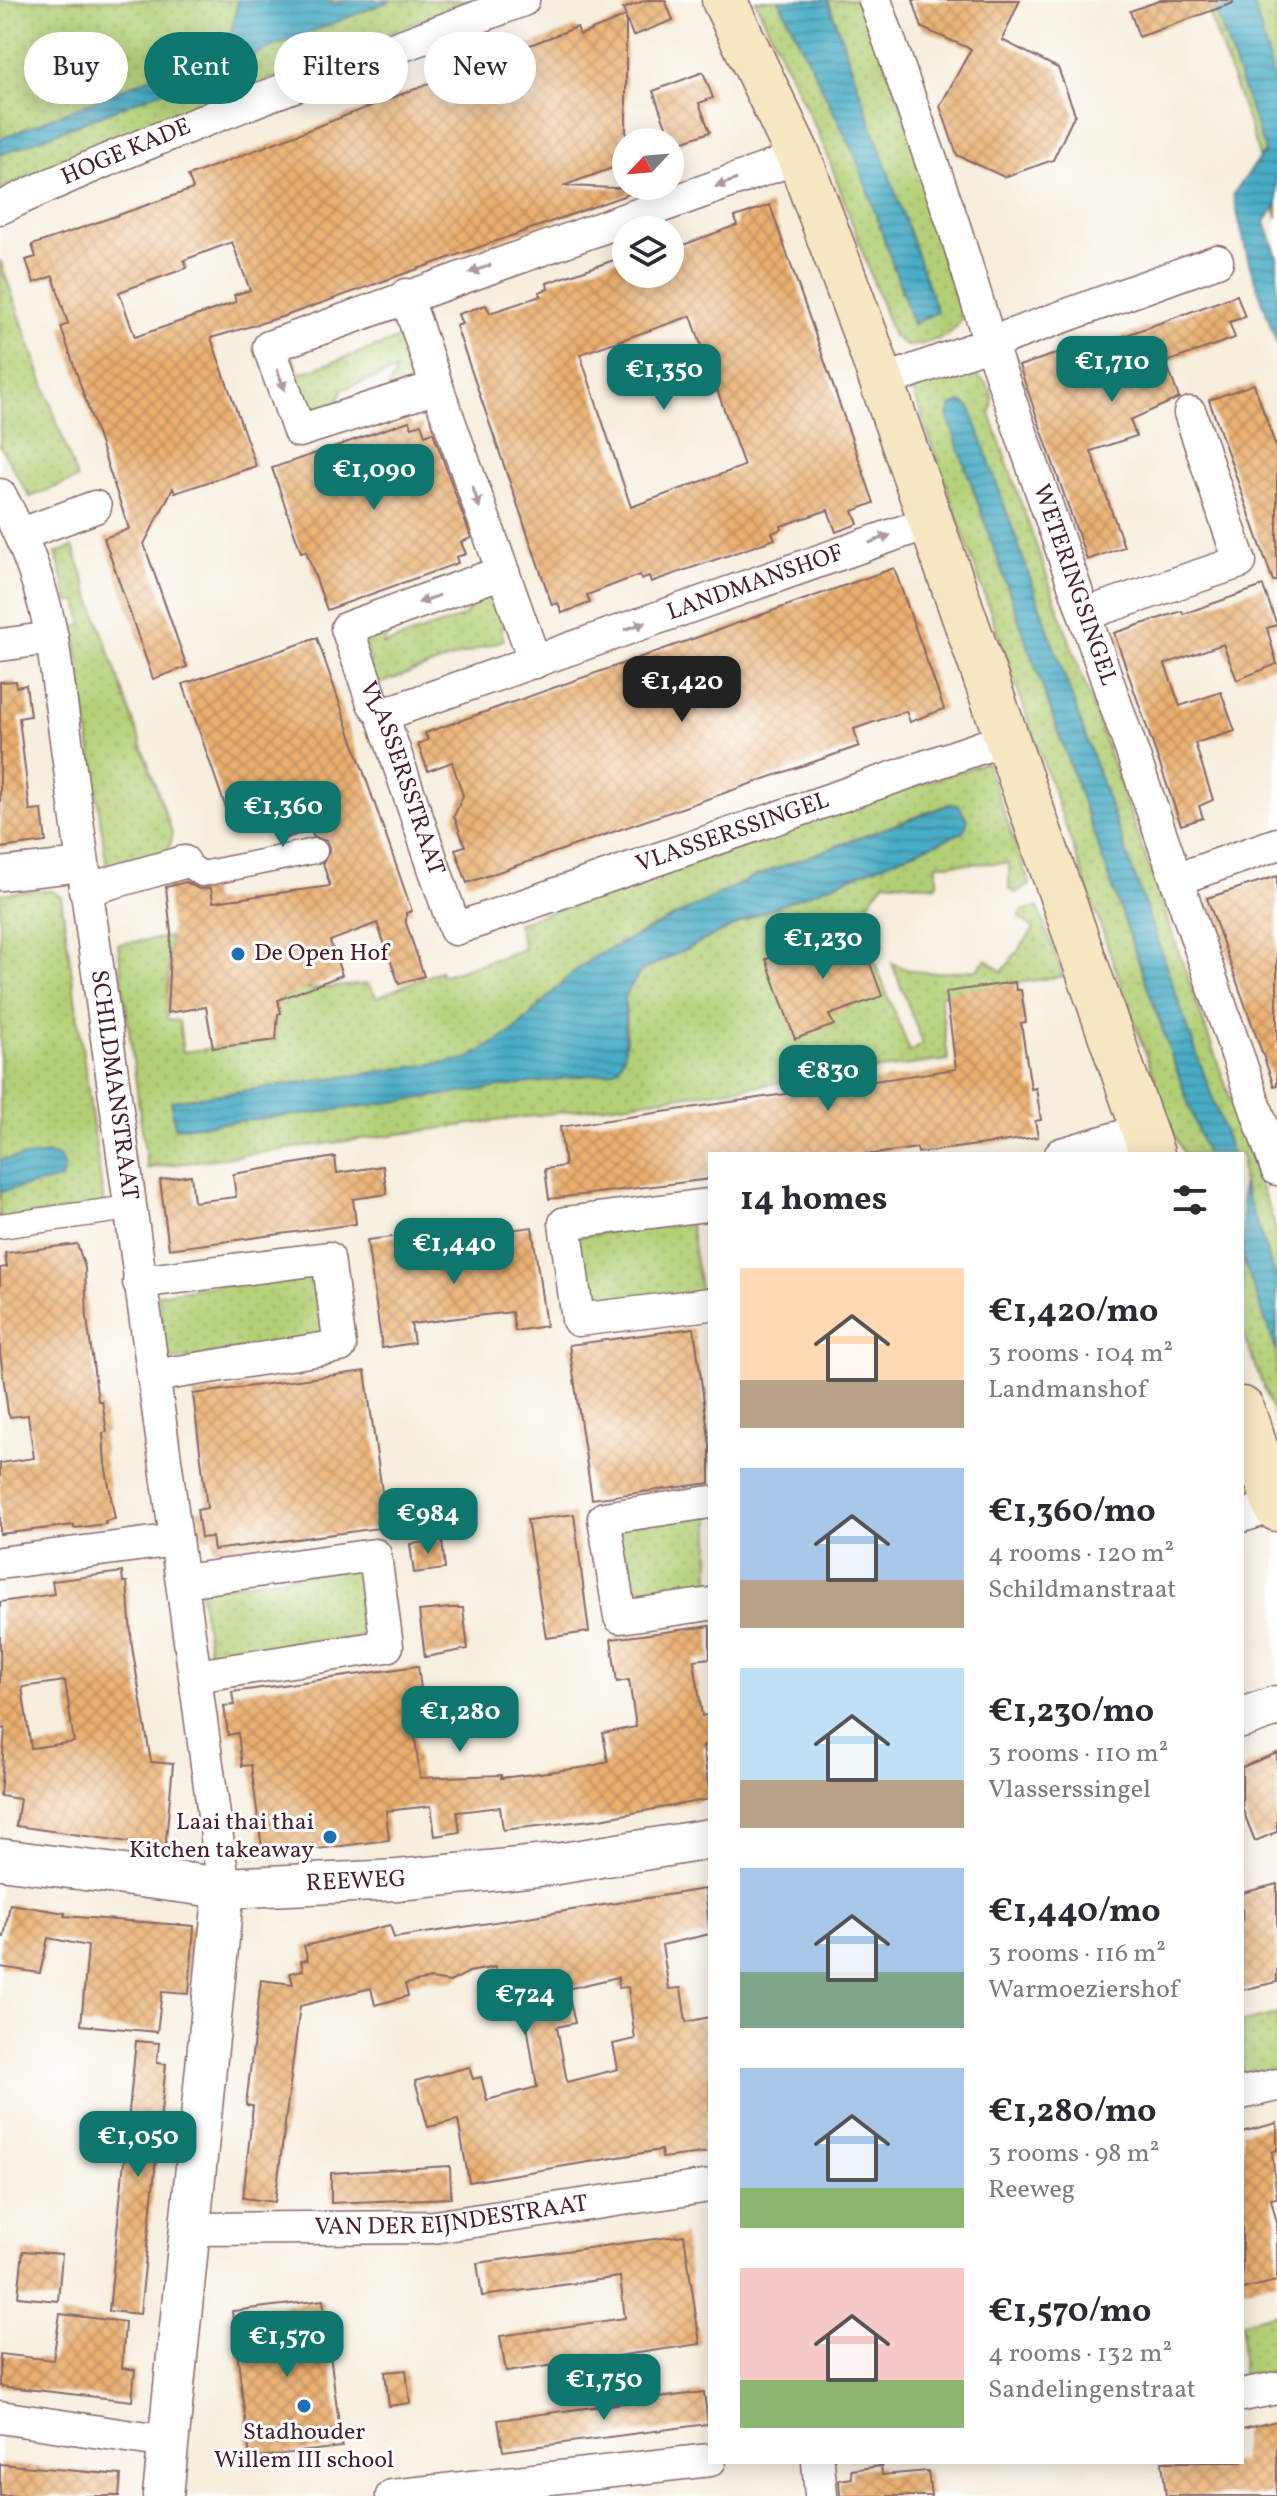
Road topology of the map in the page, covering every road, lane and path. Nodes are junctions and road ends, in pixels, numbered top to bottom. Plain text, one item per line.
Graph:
1 (523, 0) edge
2 (724, 0) edge
3 (875, 0) edge
4 (799, 157) junction
5 (0, 208) edge
6 (1217, 261) dead end
7 (406, 295) junction
8 (990, 343) junction
9 (882, 382) junction
10 (437, 387) junction
11 (1190, 413) dead end
12 (0, 495) edge
13 (95, 507) dead end
14 (930, 522) junction
15 (22, 534) junction
16 (503, 572) junction
17 (1085, 614) junction
18 (52, 638) junction
19 (0, 645) edge
20 (535, 662) junction
21 (382, 715) junction
22 (1008, 738) junction
23 (1277, 844) edge
24 (315, 851) dead end
25 (184, 862) joint
26 (0, 874) edge
27 (83, 877) junction
28 (1177, 879) junction
29 (455, 929) joint
30 (1148, 1142) edge
31 (1076, 1152) edge
32 (1274, 1153) edge
33 (129, 1208) junction
34 (708, 1212) edge
35 (0, 1226) edge
36 (139, 1282) junction
37 (708, 1304) edge
38 (153, 1376) junction
39 (1258, 1432) edge
40 (708, 1502) edge
41 (1277, 1507) edge
42 (1244, 1515) edge
43 (176, 1540) junction
44 (0, 1563) edge
45 (183, 1581) junction
46 (708, 1604) edge
47 (196, 1676) junction
48 (1277, 1706) edge
49 (1244, 1717) edge
50 (708, 1839) edge
51 (0, 1859) edge
52 (224, 1888) junction
53 (1277, 2085) edge
54 (1244, 2093) edge
55 (708, 2186) edge
56 (190, 2229) junction
57 (1277, 2388) edge
58 (1244, 2395) edge
59 (0, 2417) edge
60 (167, 2442) junction
61 (708, 2460) edge
62 (818, 2464) edge
63 (163, 2496) edge
64 (392, 2496) edge
65 (821, 2496) edge

1 - 5 street, HOGE KADE
2 - 4 main road
3 - 8 street, WETERINGSINGEL
4 -> 7 street
4 - 9 main road
6 - 8 street
7 - 10 street
7 -> 10 street
8 - 9 street
8 - 17 street, WETERINGSINGEL
9 - 14 main road
10 -> 16 street
11 - 17 street
12 - 15 street, SCHILDMANSTRAAT
13 - 15 street
20 -> 14 street, LANDMANSHOF
14 - 22 main road
15 - 18 street, SCHILDMANSTRAAT
16 - 20 street
16 -> 21 street, VLASSERSSTRAAT
17 - 28 street, WETERINGSINGEL
18 - 19 street
18 - 27 street, SCHILDMANSTRAAT
20 - 21 street, LANDMANSHOF
21 - 29 street, VLASSERSSTRAAT
22 - 29 street, VLASSERSSINGEL
22 - 30 main road
23 - 28 street
24 - 25 street
25 - 27 street
26 - 27 street
27 - 33 street, SCHILDMANSTRAAT
28 - 32 street, WETERINGSINGEL
30 - 31 street
33 - 35 street
33 - 36 street, SCHILDMANSTRAAT
34 - 37 street
36 - 38 street, SCHILDMANSTRAAT
36 - 38 street
38 - 43 street, SCHILDMANSTRAAT
39 - 41 main road
40 - 46 street
41 - 42 street
43 - 44 street
43 - 45 street, SCHILDMANSTRAAT
45 - 47 street, SCHILDMANSTRAAT
45 - 47 street
47 - 52 street, SCHILDMANSTRAAT
48 - 49 street
50 - 52 street, REEWEG
51 - 52 street, REEWEG
52 - 56 street
53 - 54 street
55 - 56 street, VAN DER EIJNDESTRAAT
56 - 60 street
57 - 58 street
59 - 60 street
60 - 63 street
61 - 64 street
62 - 65 street

